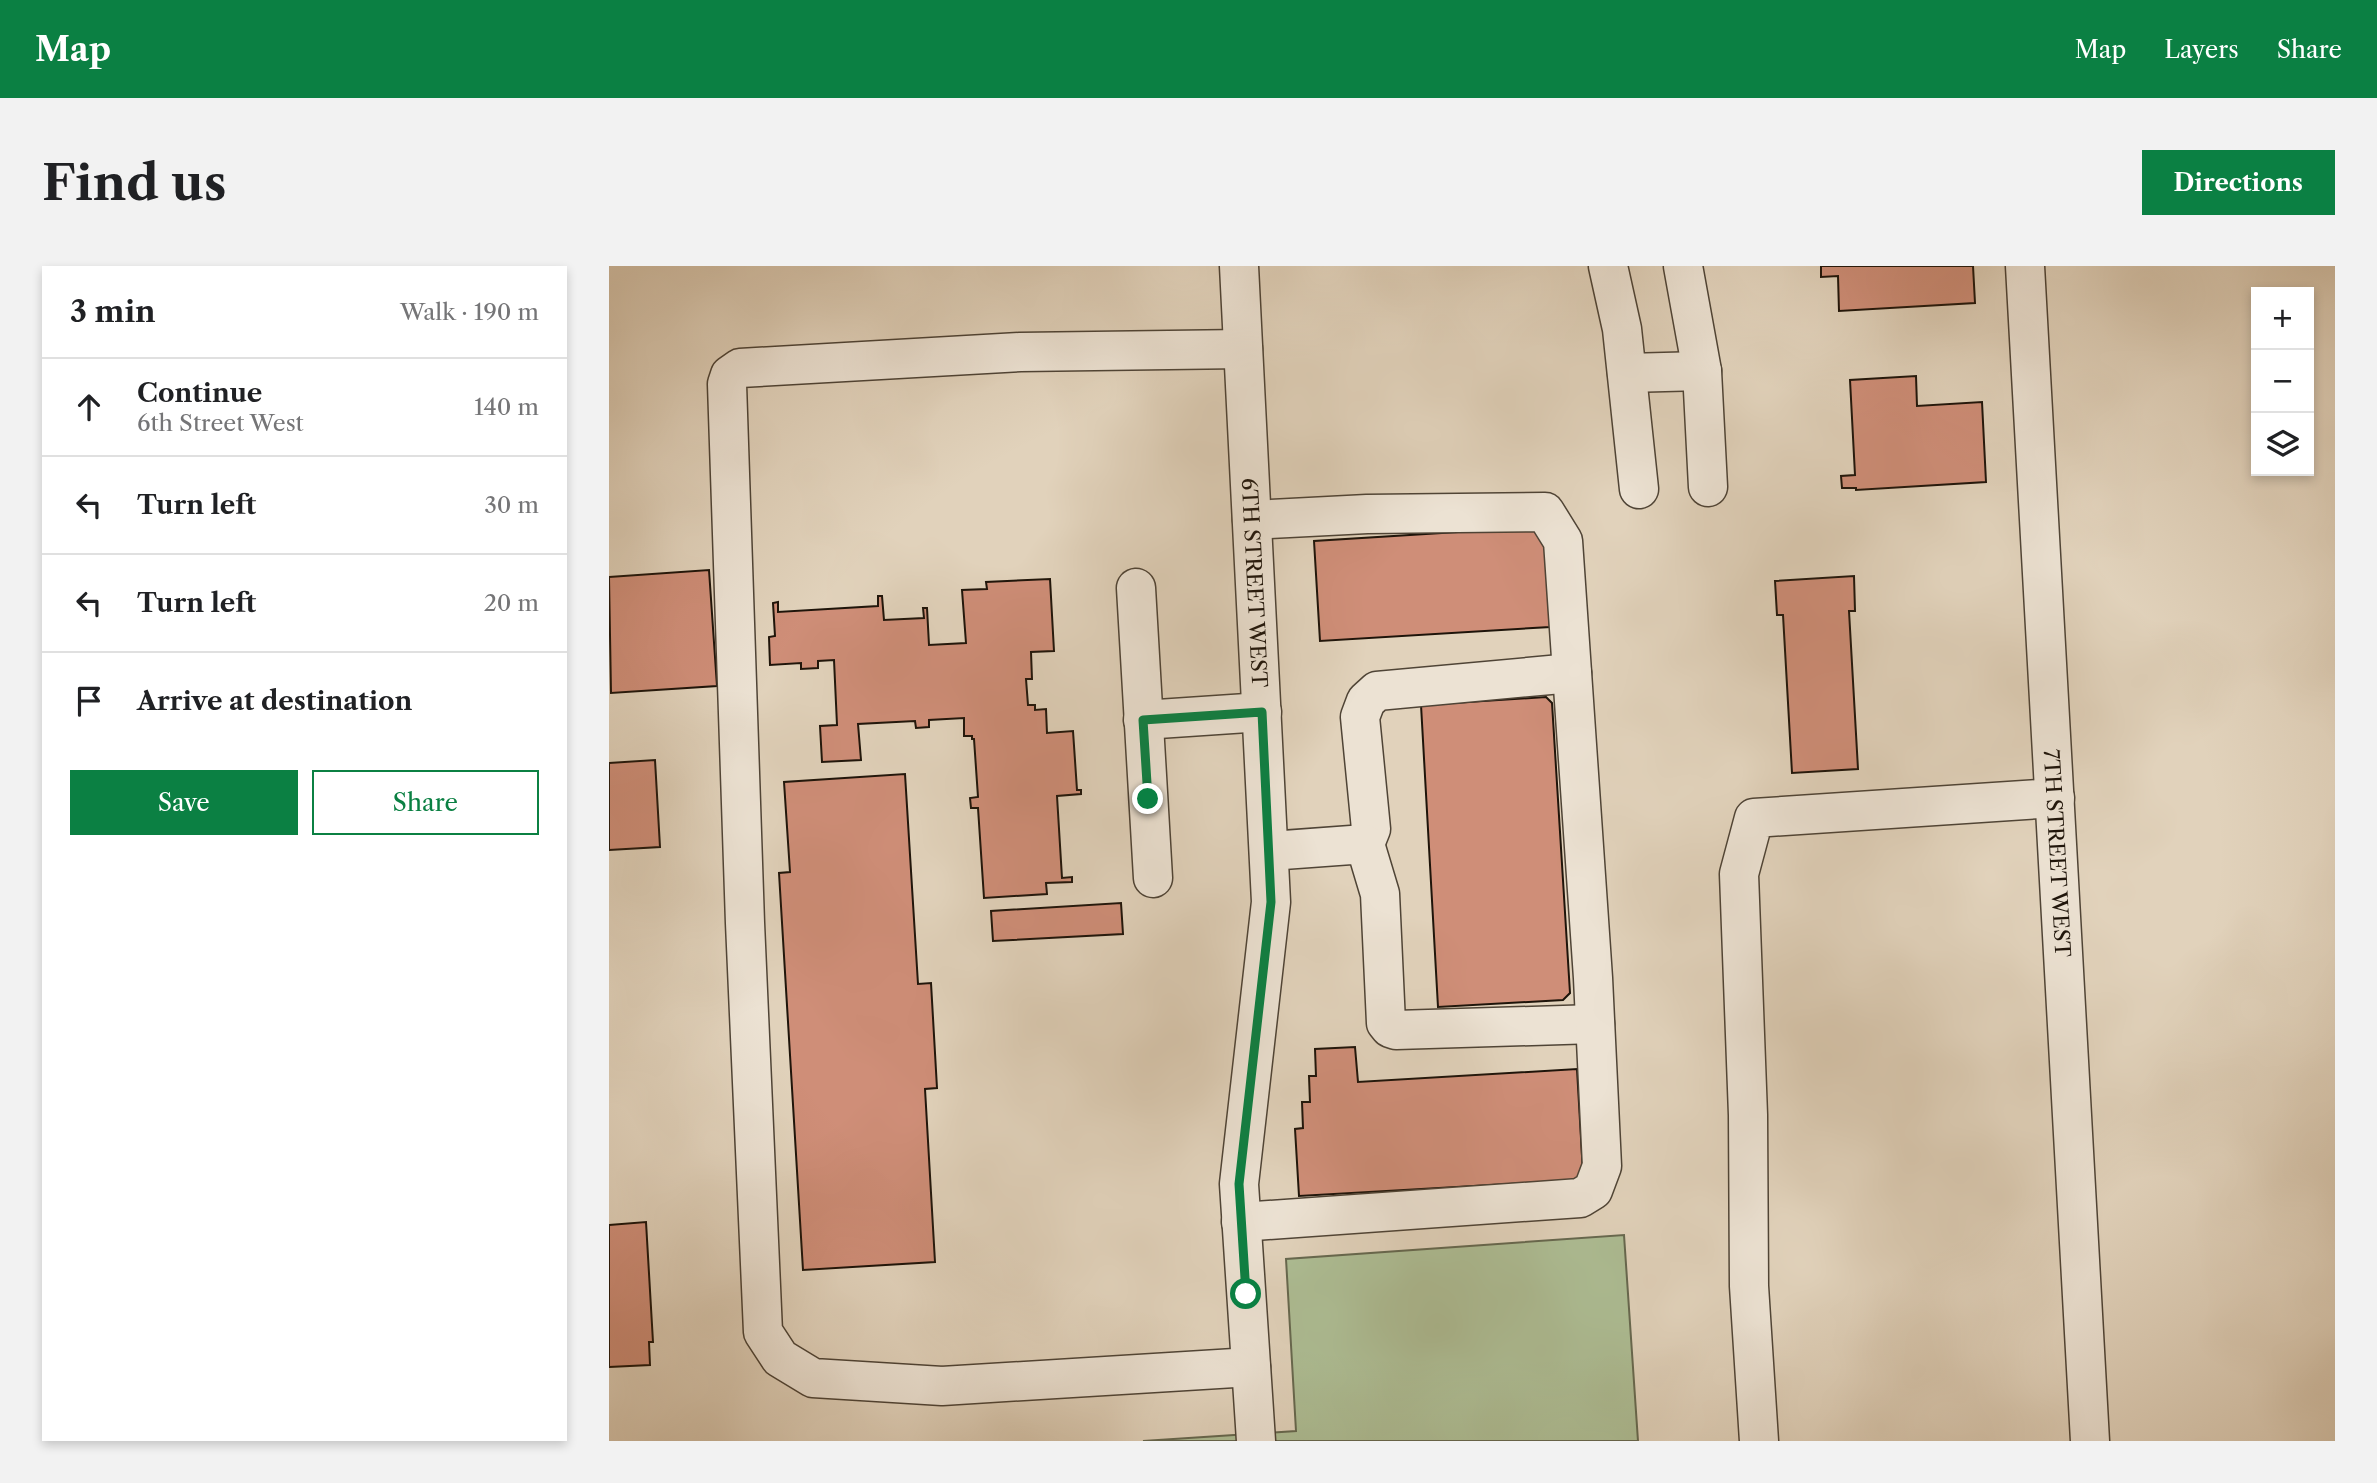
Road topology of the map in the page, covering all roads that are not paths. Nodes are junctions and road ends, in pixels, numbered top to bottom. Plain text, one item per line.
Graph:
1 (1239, 266) edge
2 (1608, 266) edge
3 (1683, 266) edge
4 (2025, 266) edge
5 (1243, 349) junction
6 (1702, 371) junction
7 (1627, 373) junction
8 (1708, 487) dead end
9 (1639, 489) dead end
10 (1252, 520) junction
11 (1136, 588) dead end
12 (1572, 673) junction
13 (1262, 712) junction
14 (1143, 720) junction
15 (2055, 798) junction
16 (1365, 844) junction
17 (1269, 851) junction
18 (1153, 878) dead end
19 (1595, 1024) junction
20 (1241, 1222) junction
21 (1251, 1367) junction
22 (1256, 1441) edge
23 (1759, 1441) edge
24 (2090, 1441) edge

1 - 5 street, 6TH STREET WEST
2 - 7 street
3 - 6 street
4 - 15 street, 7TH STREET WEST
5 - 10 street, 6TH STREET WEST
5 - 21 street
6 - 7 street
6 - 8 street
7 - 9 street
10 - 12 street
10 - 13 street, 6TH STREET WEST
11 - 14 street
12 - 16 street
12 - 19 street
13 - 14 street
13 - 17 street, 6TH STREET WEST
14 - 18 street
15 - 23 street
15 - 24 street, 7TH STREET WEST
16 - 17 street
16 - 19 street
17 - 20 street, 6TH STREET WEST
19 - 20 street
20 - 21 street, 6TH STREET WEST
21 - 22 street, 6TH STREET WEST

